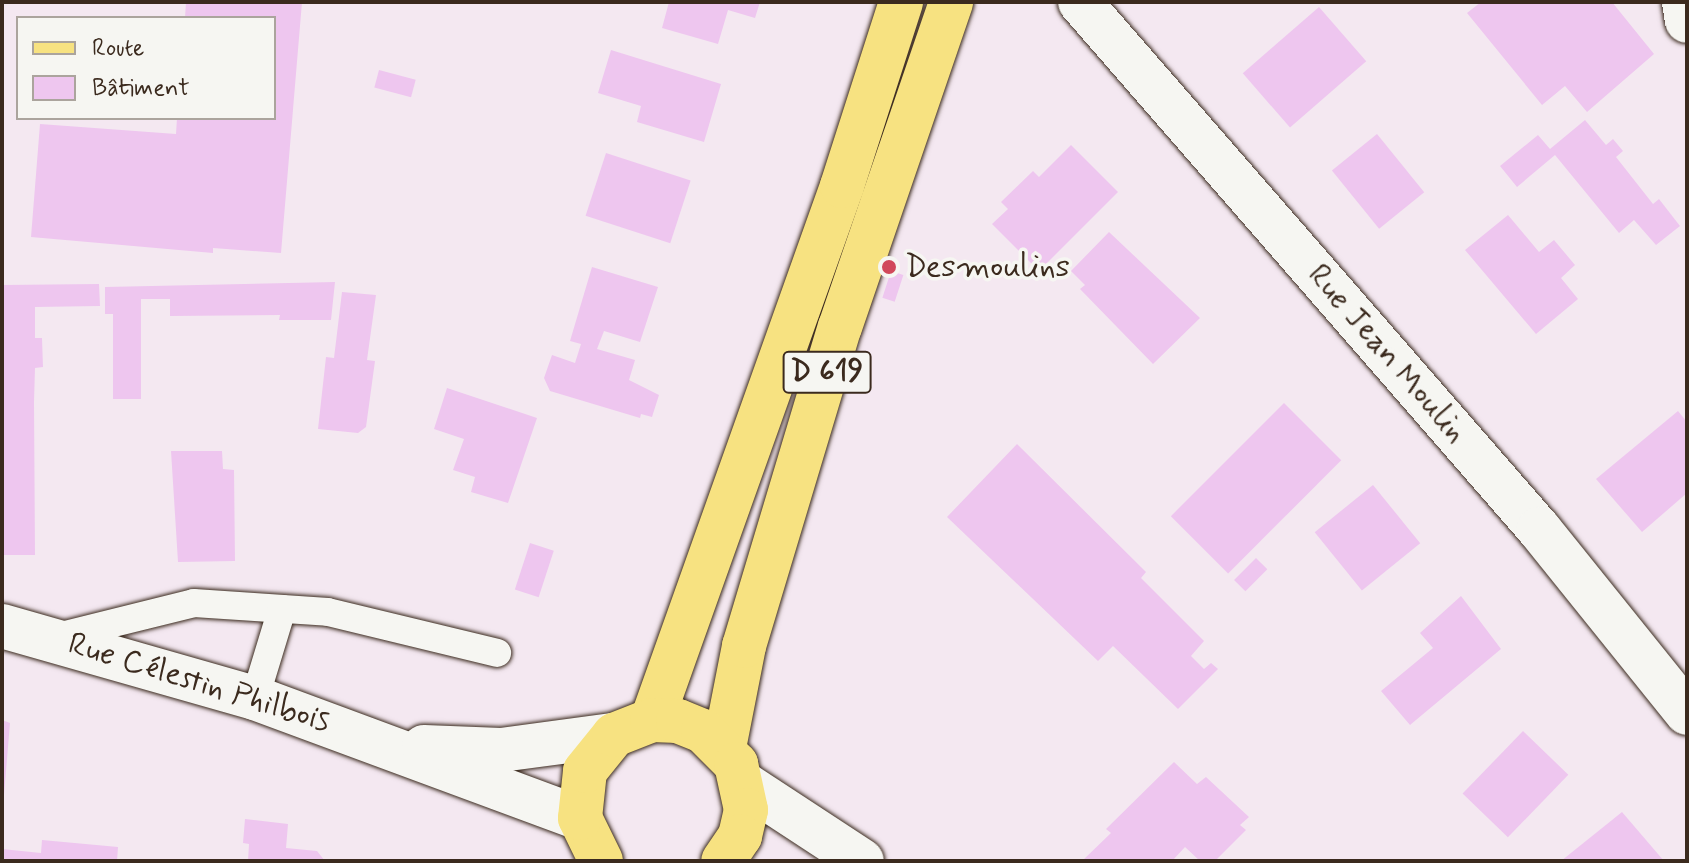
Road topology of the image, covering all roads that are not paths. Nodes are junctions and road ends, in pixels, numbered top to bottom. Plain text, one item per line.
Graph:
1 (901, 2) edge
2 (951, 2) edge
3 (1080, 2) edge
4 (1684, 2) edge
5 (1687, 21) edge
6 (282, 609) junction
7 (2, 626) edge
8 (53, 638) junction
9 (497, 653) dead end
10 (255, 698) junction
11 (1687, 713) edge
12 (633, 728) junction
13 (394, 746) junction
14 (734, 765) junction
15 (590, 846) edge
16 (727, 860) edge
17 (862, 861) edge

1 - 12 main road, D 619
2 - 14 main road, D 619
3 - 11 street, Rue Jean Moulin
4 - 5 street
6 - 8 lane
6 - 9 lane
6 - 10 lane
7 - 8 street, Rue Célestin Philbois
8 - 10 street, Rue Célestin Philbois
10 - 13 street, Rue Célestin Philbois
12 - 13 street, Rue Célestin Philbois
12 - 14 main road
12 - 15 main road
13 - 15 street, Rue Célestin Philbois
14 - 16 main road
14 - 17 street

